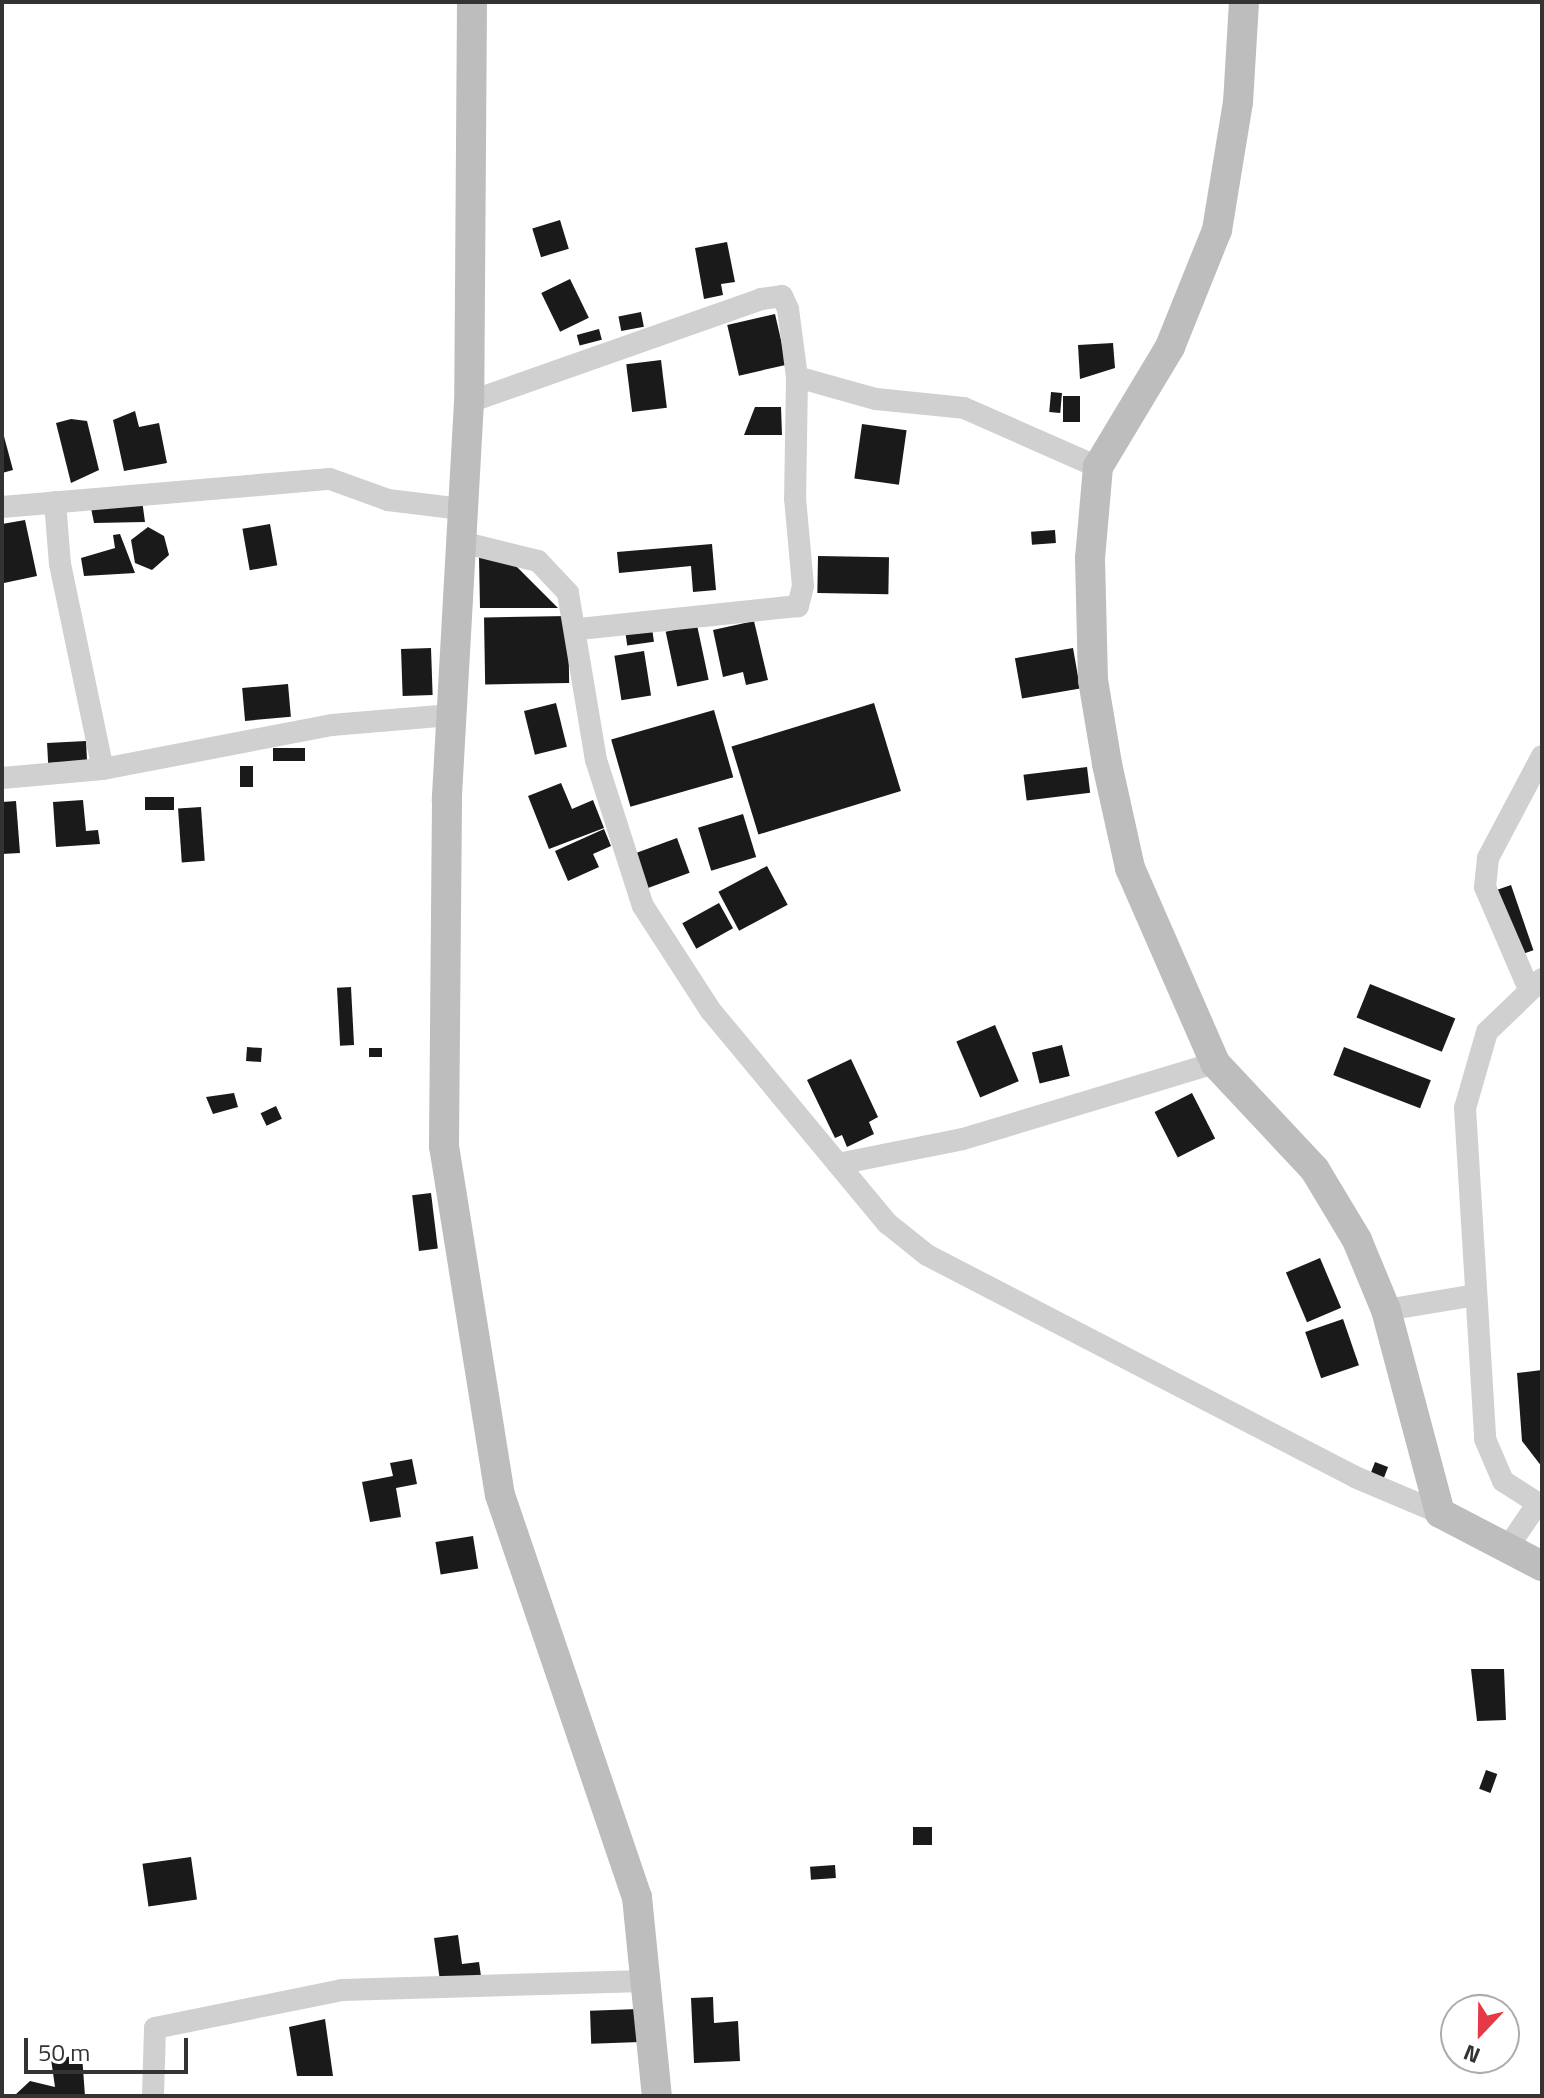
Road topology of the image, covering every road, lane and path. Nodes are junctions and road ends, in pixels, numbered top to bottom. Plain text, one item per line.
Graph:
1 (472, 2) edge
2 (1244, 2) edge
3 (797, 377) junction
4 (469, 402) junction
5 (1098, 467) junction
6 (55, 502) junction
7 (2, 507) edge
8 (461, 509) junction
9 (461, 542) junction
10 (579, 629) junction
11 (451, 715) junction
12 (1542, 756) edge
13 (103, 769) junction
14 (2, 778) edge
15 (1535, 983) edge
16 (1215, 1063) junction
17 (838, 1164) junction
18 (1471, 1296) junction
19 (1386, 1310) junction
20 (1540, 1505) edge
21 (1440, 1513) junction
22 (1508, 1547) junction
23 (1542, 1566) edge
24 (644, 1981) junction
25 (153, 2096) edge
26 (657, 2096) edge

1 - 4 street
2 - 5 street
3 - 4 street
3 - 5 street
3 - 10 street
4 - 8 street
5 - 16 street
6 - 7 street
6 - 8 street
6 - 13 street
8 - 9 street
9 - 10 street
9 - 11 street
10 - 17 street
11 - 13 street
11 - 24 street
12 - 15 street
13 - 14 street
15 - 18 street
16 - 17 street
16 - 19 street
17 - 21 street
18 - 19 street
18 - 20 street
19 - 21 street
20 - 22 street
21 - 22 street
22 - 23 street
24 - 25 street
24 - 26 street

